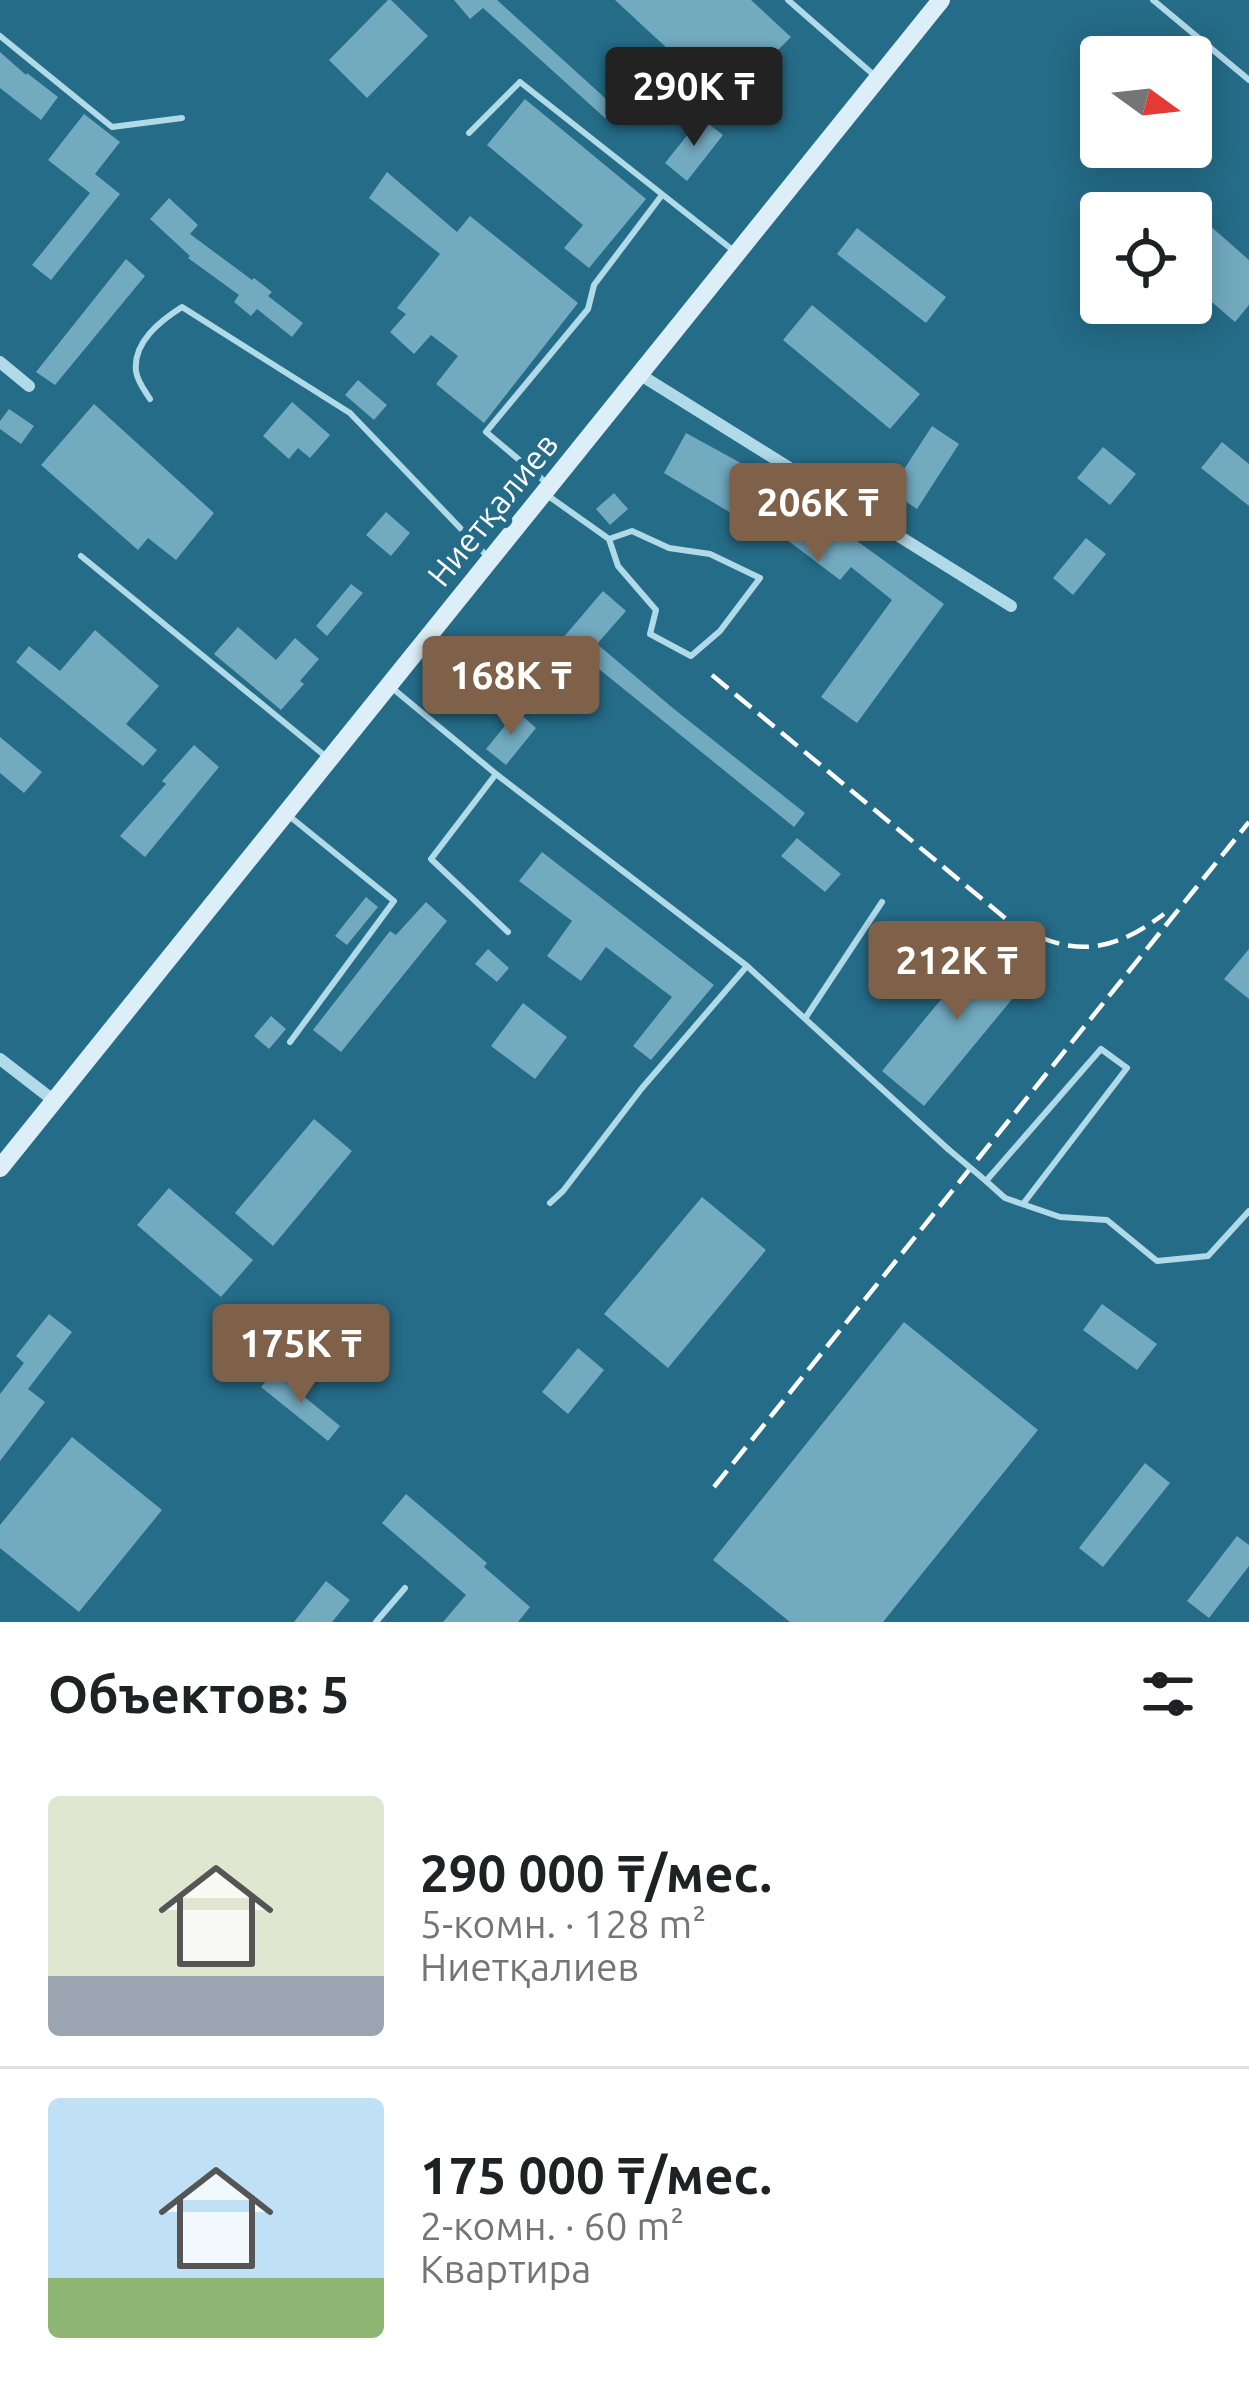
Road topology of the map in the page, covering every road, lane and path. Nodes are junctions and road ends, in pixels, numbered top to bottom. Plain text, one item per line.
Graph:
1 (788, 0) edge
2 (941, 0) edge
3 (1153, 0) edge
4 (0, 36) edge
5 (878, 78) junction
6 (1249, 80) edge
7 (182, 118) dead end
8 (469, 133) dead end
9 (662, 195) junction
10 (737, 253) junction
11 (0, 362) edge
12 (639, 374) junction
13 (29, 386) dead end
14 (150, 399) dead end
15 (546, 489) junction
16 (609, 539) junction
17 (81, 556) dead end
18 (490, 559) junction
19 (1011, 606) dead end
20 (388, 685) junction
21 (329, 759) junction
22 (496, 775) junction
23 (285, 813) junction
24 (882, 902) dead end
25 (508, 932) dead end
26 (747, 966) junction
27 (806, 1017) junction
28 (290, 1042) dead end
29 (0, 1059) edge
30 (53, 1100) junction
31 (0, 1168) edge
32 (986, 1181) junction
33 (550, 1203) dead end
34 (1023, 1204) junction
35 (1249, 1210) edge
36 (405, 1588) dead end
37 (376, 1622) edge

1 - 5 lane
2 - 5 street, Ниетқалиев
3 - 6 lane
4 - 7 lane
5 - 10 street, Ниетқалиев
8 - 9 lane
9 - 10 lane
9 - 15 lane
10 - 12 street, Ниетқалиев
11 - 13 street
12 - 15 street, Ниетқалиев
12 - 19 street
14 - 18 lane
15 - 16 lane
15 - 18 street, Ниетқалиев
16 - 16 lane
17 - 21 lane
18 - 20 street, Ниетқалиев
20 - 21 street, Ниетқалиев
20 - 22 lane
21 - 23 street, Ниетқалиев
22 - 25 lane
22 - 26 lane
23 - 28 lane
23 - 30 street, Ниетқалиев
24 - 27 lane
26 - 27 lane
26 - 33 lane
27 - 32 lane, bridge
29 - 30 street
30 - 31 street, Ниетқалиев
32 - 34 lane
32 - 34 lane
34 - 35 lane
36 - 37 lane

